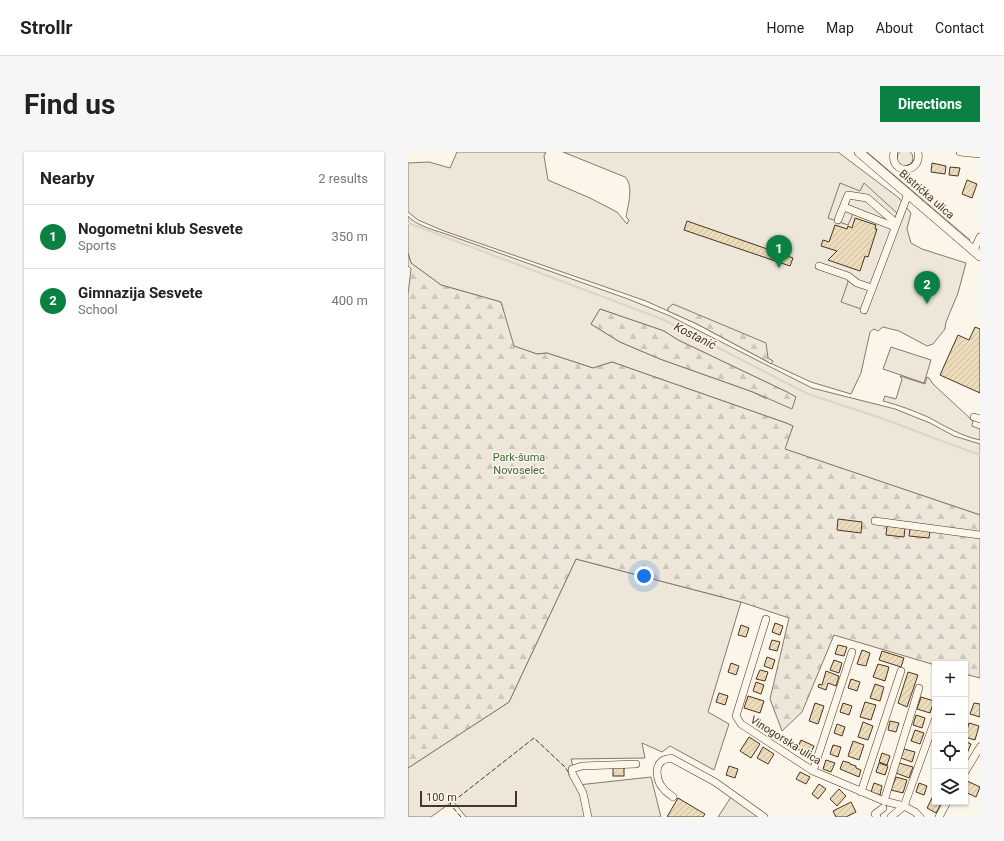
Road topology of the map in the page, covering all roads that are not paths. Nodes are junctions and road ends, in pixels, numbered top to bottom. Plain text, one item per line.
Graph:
1 (859, 152) edge
2 (894, 152) edge
3 (918, 152) edge
4 (960, 152) edge
5 (980, 154) edge
6 (908, 194) junction
7 (844, 206) junction
8 (886, 214) junction
9 (838, 220) dead end
10 (881, 221) junction
11 (896, 225) junction
12 (980, 237) edge
13 (977, 253) edge
14 (819, 266) dead end
15 (872, 288) junction
16 (864, 310) dead end
17 (875, 521) dead end
18 (980, 535) edge
19 (766, 619) dead end
20 (852, 652) dead end
21 (902, 671) dead end
22 (919, 688) dead end
23 (932, 728) edge
24 (980, 747) edge
25 (636, 764) dead end
26 (967, 769) edge
27 (813, 771) junction
28 (861, 792) junction
29 (673, 797) dead end
30 (883, 804) junction
31 (945, 805) edge
32 (904, 806) junction
33 (588, 817) edge
34 (764, 817) edge
35 (877, 817) edge
36 (891, 817) edge
37 (920, 817) edge
38 (938, 817) edge

1 - 6 main road, Bistrička ulica
2 - 3 street
4 - 5 street
6 - 11 street
6 - 13 main road, Bistrička ulica
7 - 8 street
7 - 9 street
7 - 10 street
8 - 10 street
8 - 11 street
10 - 11 street
11 - 15 street
12 - 13 street
14 - 15 street
15 - 16 street
17 - 18 street
19 - 27 street, Vinogorska ulica
20 - 27 street
21 - 28 street
22 - 30 street
23 - 32 street
24 - 26 street
25 - 33 street
27 - 28 street, Vinogorska ulica
28 - 30 street, Vinogorska ulica
29 - 34 street
30 - 32 street, Vinogorska ulica
30 - 35 street
31 - 38 street
32 - 36 street
32 - 37 street, Vinogorska ulica

